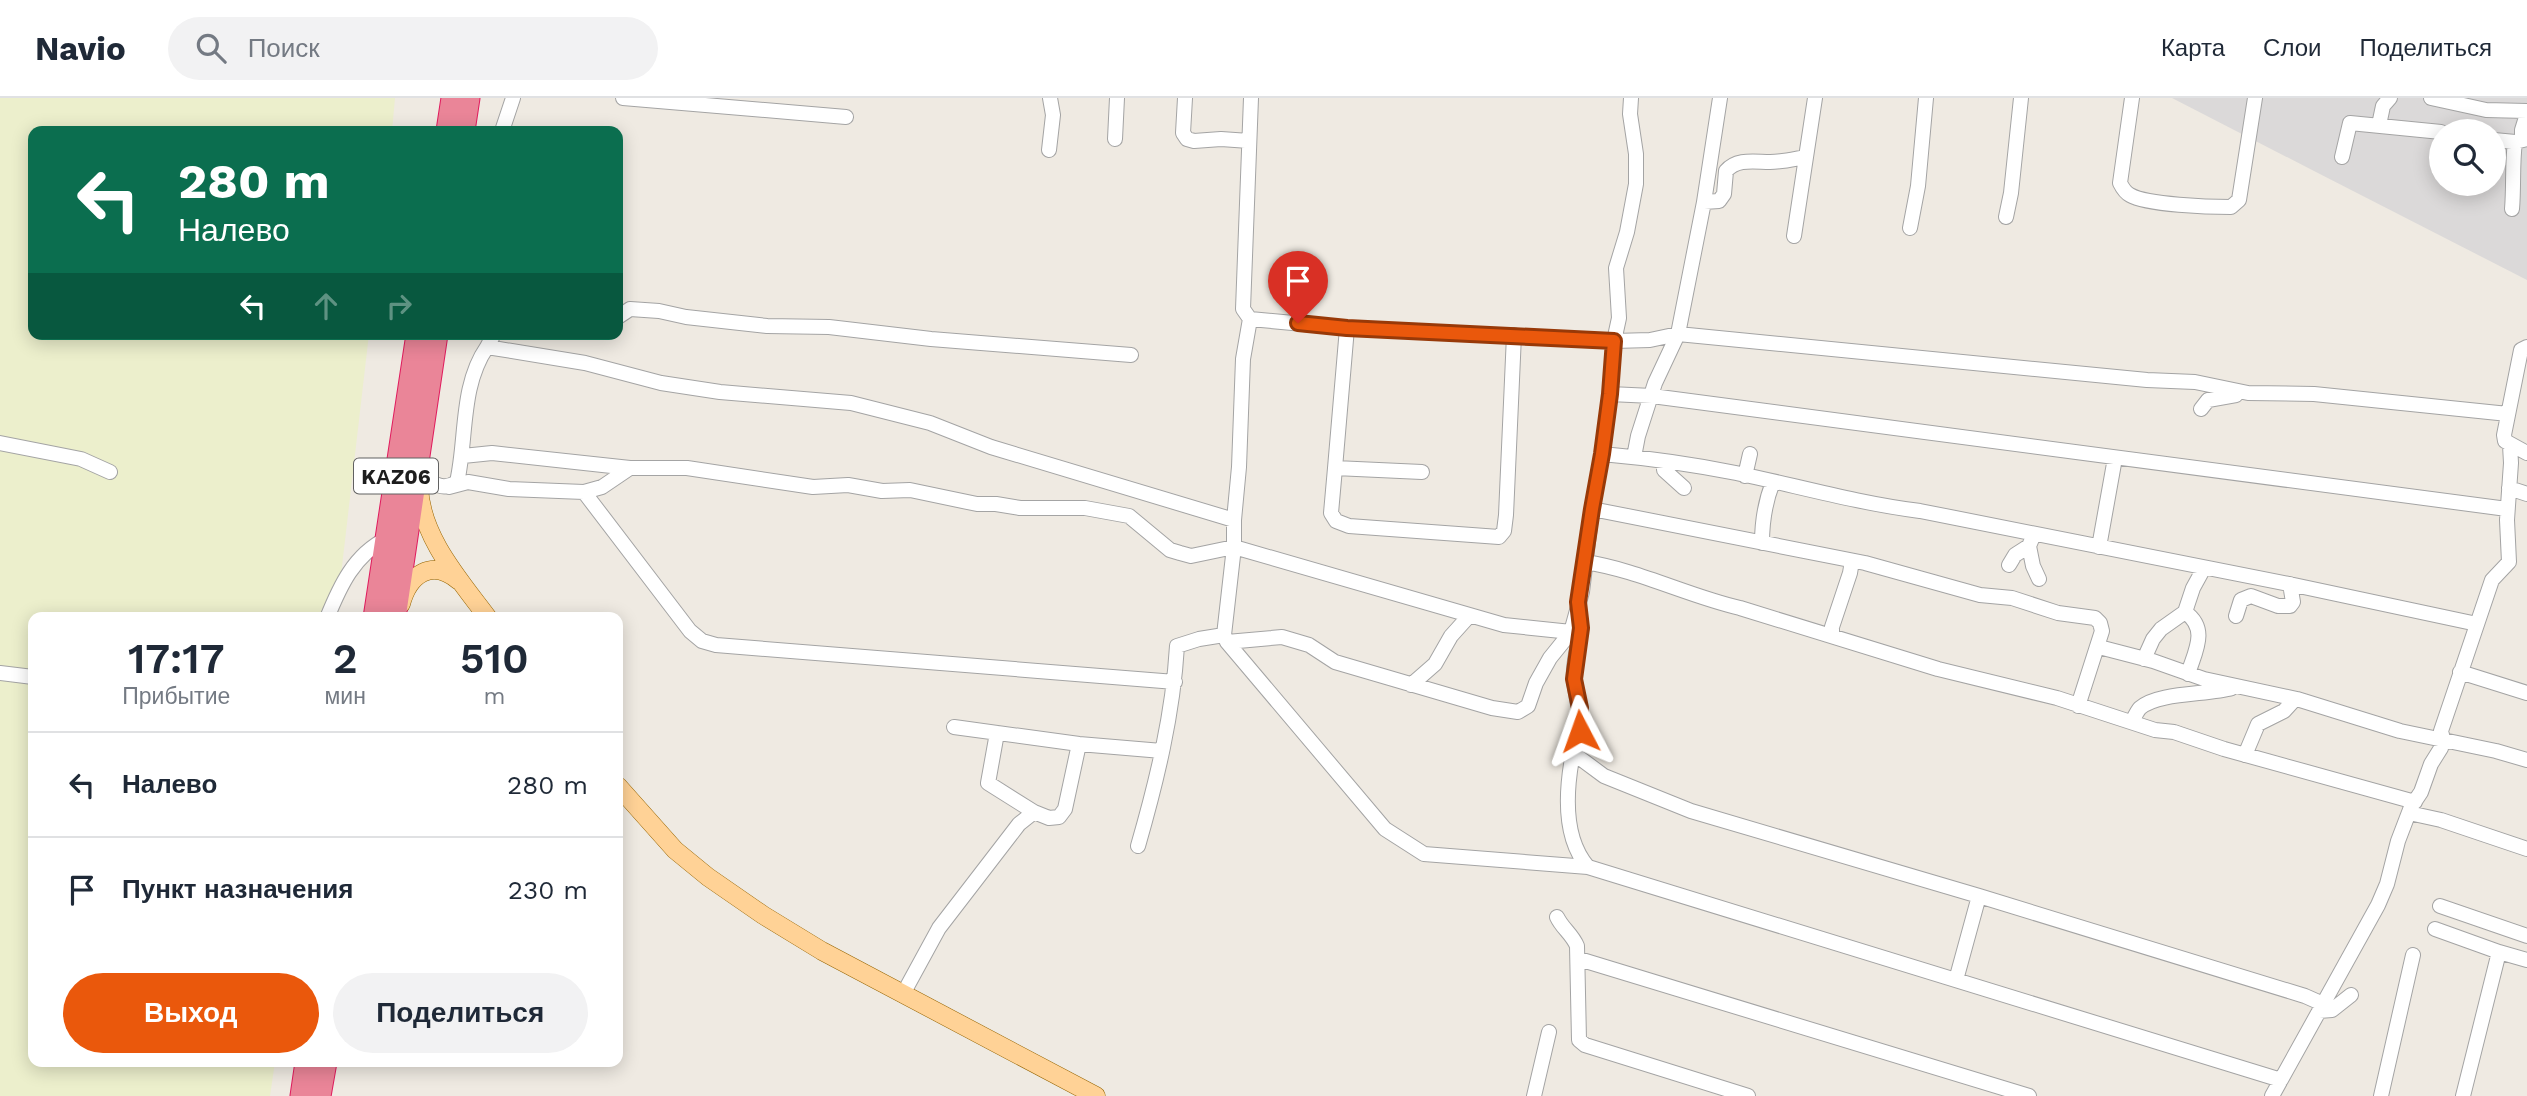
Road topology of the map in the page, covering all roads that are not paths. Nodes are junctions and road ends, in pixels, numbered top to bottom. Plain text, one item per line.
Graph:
1 (452, 98) edge
2 (469, 98) edge
3 (513, 98) edge
4 (623, 98) edge
5 (1050, 98) edge
6 (1117, 98) edge
7 (1185, 98) edge
8 (1251, 98) edge
9 (1631, 98) edge
10 (1720, 98) edge
11 (1815, 98) edge
12 (1926, 98) edge
13 (2021, 98) edge
14 (2132, 98) edge
15 (2255, 98) edge
16 (2390, 98) edge
17 (2431, 98) edge
18 (2527, 112) edge
19 (846, 117) dead end
20 (2379, 125) junction
21 (448, 126) edge
22 (465, 126) edge
23 (504, 126) edge
24 (2429, 131) edge
25 (1115, 139) dead end
26 (2521, 140) edge
27 (1249, 141) junction
28 (1049, 150) dead end
29 (1711, 153) junction
30 (1806, 157) junction
31 (2343, 157) dead end
32 (1736, 164) junction
33 (1704, 202) junction
34 (2512, 209) dead end
35 (2006, 217) dead end
36 (1910, 228) dead end
37 (1794, 236) dead end
38 (623, 314) edge
39 (1250, 318) junction
40 (1347, 328) junction
41 (1678, 334) junction
42 (1514, 335) junction
43 (416, 340) edge
44 (437, 340) edge
45 (490, 341) edge
46 (1614, 341) junction
47 (2527, 347) edge
48 (1131, 355) dead end
49 (2210, 385) junction
50 (2248, 393) junction
51 (1610, 394) junction
52 (1652, 396) junction
53 (2508, 414) junction
54 (0, 443) edge
55 (2510, 445) junction
56 (2527, 453) edge
57 (1602, 454) junction
58 (1750, 454) dead end
59 (463, 456) junction
60 (1634, 457) junction
61 (2115, 458) junction
62 (1664, 461) junction
63 (418, 465) junction
64 (630, 468) junction
65 (1335, 468) junction
66 (110, 472) dead end
67 (1422, 472) dead end
68 (1745, 475) junction
69 (1773, 482) junction
70 (449, 487) junction
71 (1684, 488) dead end
72 (2509, 488) junction
73 (584, 492) junction
74 (2527, 494) edge
75 (1592, 509) junction
76 (2508, 509) junction
77 (1234, 520) junction
78 (386, 539) junction
79 (2032, 540) junction
80 (1762, 543) junction
81 (1234, 547) junction
82 (2099, 547) junction
83 (1852, 561) junction
84 (1585, 562) junction
85 (2009, 565) dead end
86 (2204, 568) junction
87 (2039, 579) dead end
88 (2290, 584) junction
89 (464, 586) junction
90 (1578, 602) junction
91 (330, 612) edge
92 (375, 612) edge
93 (397, 612) edge
94 (398, 612) edge
95 (484, 612) edge
96 (2185, 612) junction
97 (1469, 616) junction
98 (2235, 616) dead end
99 (2477, 624) junction
100 (1571, 632) junction
101 (1832, 635) junction
102 (1226, 638) junction
103 (2099, 647) junction
104 (2144, 659) junction
105 (2182, 672) junction
106 (2460, 672) junction
107 (0, 673) edge
108 (28, 676) edge
109 (1175, 682) junction
110 (1411, 685) junction
111 (2236, 687) junction
112 (2198, 693) junction
113 (2527, 693) edge
114 (2295, 699) junction
115 (2078, 706) junction
116 (2132, 722) junction
117 (954, 727) dead end
118 (997, 733) junction
119 (2443, 739) junction
120 (1079, 744) junction
121 (1162, 751) junction
122 (1573, 753) junction
123 (2245, 755) junction
124 (2527, 760) edge
125 (623, 792) edge
126 (2412, 807) junction
127 (1034, 812) junction
128 (1138, 846) dead end
129 (2527, 849) edge
130 (1588, 867) junction
131 (1979, 896) junction
132 (2440, 906) dead end
133 (1557, 917) dead end
134 (2435, 929) dead end
135 (2527, 936) edge
136 (2499, 952) junction
137 (2413, 955) dead end
138 (1579, 959) junction
139 (2527, 960) edge
140 (1956, 980) junction
141 (903, 994) junction
142 (2357, 995) dead end
143 (2323, 1004) junction
144 (1549, 1032) dead end
145 (307, 1067) edge
146 (324, 1067) edge
147 (2281, 1080) junction
148 (311, 1094) edge
149 (1096, 1096) edge
150 (1534, 1096) edge
151 (1748, 1096) edge
152 (2029, 1096) edge
153 (2272, 1096) edge
154 (2381, 1096) edge
155 (2463, 1096) edge

1 - 21 highway
2 - 22 highway
3 - 23 street
4 - 19 street
5 - 28 street
6 - 25 street
7 - 27 street
8 - 27 street
9 - 46 street
10 - 29 street
11 - 30 street
12 - 36 street
13 - 35 street
14 - 15 street
16 - 20 street
17 - 18 street
18 - 26 street
20 - 24 street
20 - 31 street
26 - 34 street
27 - 39 street
29 - 32 street
29 - 33 street
30 - 32 street
30 - 37 street
32 - 33 street
33 - 41 street
38 - 48 street
39 - 40 street
39 - 77 street
40 - 42 street
40 - 65 street
41 - 46 street
41 - 49 street
41 - 52 street
42 - 46 street
42 - 65 street
43 - 78 highway, KАZ06
44 - 63 highway, KАZ06
45 - 59 street
45 - 77 street
46 - 51 street
47 - 53 street
49 - 50 street
49 - 50 street
50 - 53 street
51 - 52 street
51 - 57 street
52 - 60 street
52 - 61 street
53 - 55 street
54 - 66 street
55 - 56 street
55 - 72 street
57 - 60 street
57 - 75 street
58 - 68 street
59 - 64 street
59 - 70 street
60 - 62 street
61 - 76 street
61 - 82 street
62 - 68 street
62 - 71 street
63 - 70 street
63 - 89 main road
63 - 93 highway, KАZ06
64 - 73 street
64 - 81 street
65 - 67 street
68 - 69 street
69 - 79 street
69 - 80 street
70 - 73 street
72 - 74 street
72 - 76 street
73 - 109 street
75 - 80 street
75 - 84 street
76 - 99 street
77 - 81 street
78 - 91 street
78 - 92 highway, KАZ06
79 - 82 street
79 - 85 street
79 - 87 street
80 - 83 street
81 - 97 street
81 - 102 street
82 - 86 street
83 - 101 street
83 - 103 street
84 - 90 street
84 - 101 street
86 - 88 street
86 - 96 street
88 - 98 street
88 - 99 street
89 - 94 main road
89 - 95 main road
90 - 100 street
90 - 122 street
96 - 104 street
96 - 105 street
97 - 100 street
97 - 110 street
99 - 106 street
100 - 110 street
101 - 115 street
102 - 109 street
102 - 110 street
102 - 130 street
103 - 104 street
103 - 115 street
104 - 105 street
105 - 111 street
105 - 112 street
106 - 113 street
106 - 119 street
107 - 108 street
109 - 121 street
111 - 112 street
111 - 114 street
112 - 116 street
114 - 119 street
114 - 123 street
115 - 116 street
116 - 123 street
117 - 118 street
118 - 120 street
118 - 127 street
119 - 124 street
119 - 126 street
120 - 121 street
120 - 127 street
121 - 128 street
122 - 130 street
122 - 131 street
123 - 126 street
125 - 141 main road
126 - 129 street
126 - 143 street
127 - 141 street
130 - 140 street
131 - 140 street
131 - 143 street
132 - 135 street
133 - 138 street
134 - 136 street
136 - 139 street
136 - 155 street
137 - 154 street
138 - 151 street
138 - 152 street
140 - 147 street
141 - 149 main road
142 - 143 street
143 - 147 street
144 - 150 street
145 - 148 highway
146 - 148 highway
147 - 153 street

